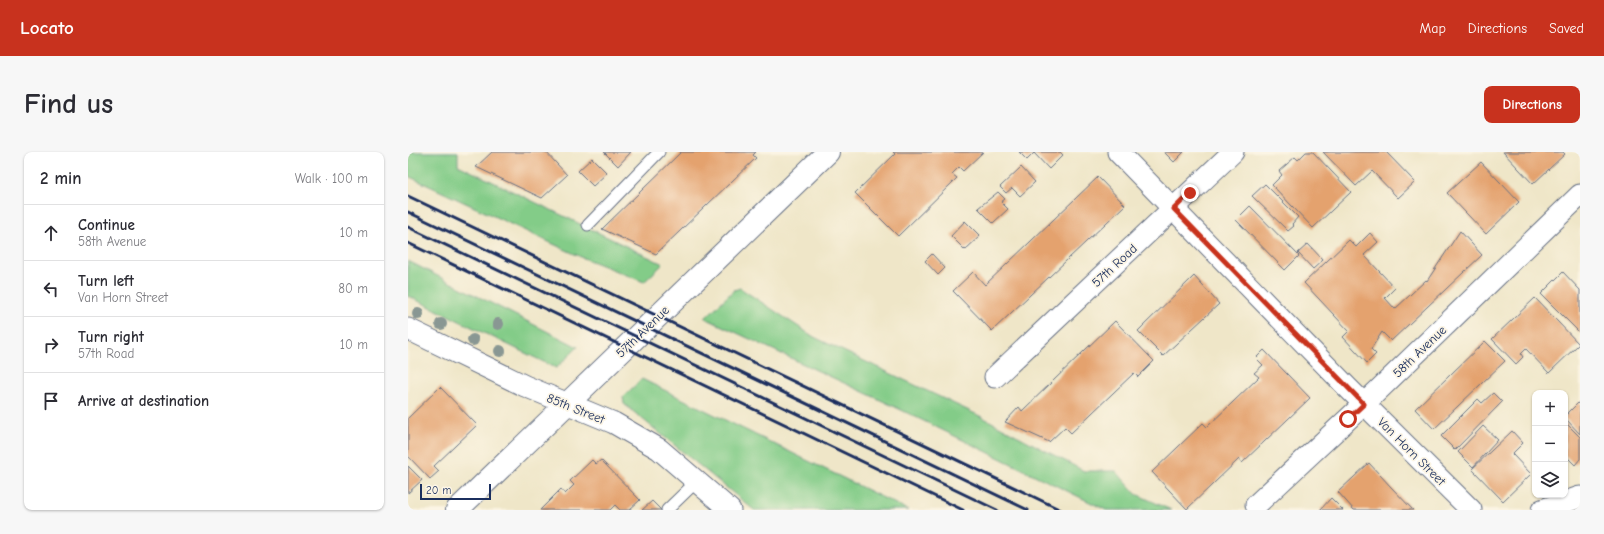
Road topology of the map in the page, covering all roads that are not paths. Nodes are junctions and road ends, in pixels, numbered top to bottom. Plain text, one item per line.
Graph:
1 (659, 152) edge
2 (828, 152) edge
3 (1118, 152) edge
4 (1233, 152) edge
5 (1580, 195) edge
6 (1174, 209) junction
7 (588, 225) dead end
8 (408, 329) edge
9 (995, 377) dead end
10 (1364, 404) junction
11 (566, 405) junction
12 (698, 480) junction
13 (1580, 497) edge
14 (1256, 505) dead end
15 (457, 510) edge
16 (668, 510) edge
17 (730, 510) edge
18 (1471, 510) edge
19 (1542, 510) edge

1 - 7 lane
2 - 11 street, 57th Avenue
3 - 6 street, Van Horn Street
4 - 6 street, 57th Road
5 - 10 street, 58th Avenue
6 - 9 street, 57th Road
6 - 10 street, Van Horn Street
8 - 11 street, 85th Street
10 - 14 street, 58th Avenue
10 - 18 street, Van Horn Street
11 - 12 street, 85th Street
11 - 15 street, 57th Avenue
12 - 16 lane
12 - 17 street, 85th Street
13 - 19 street

